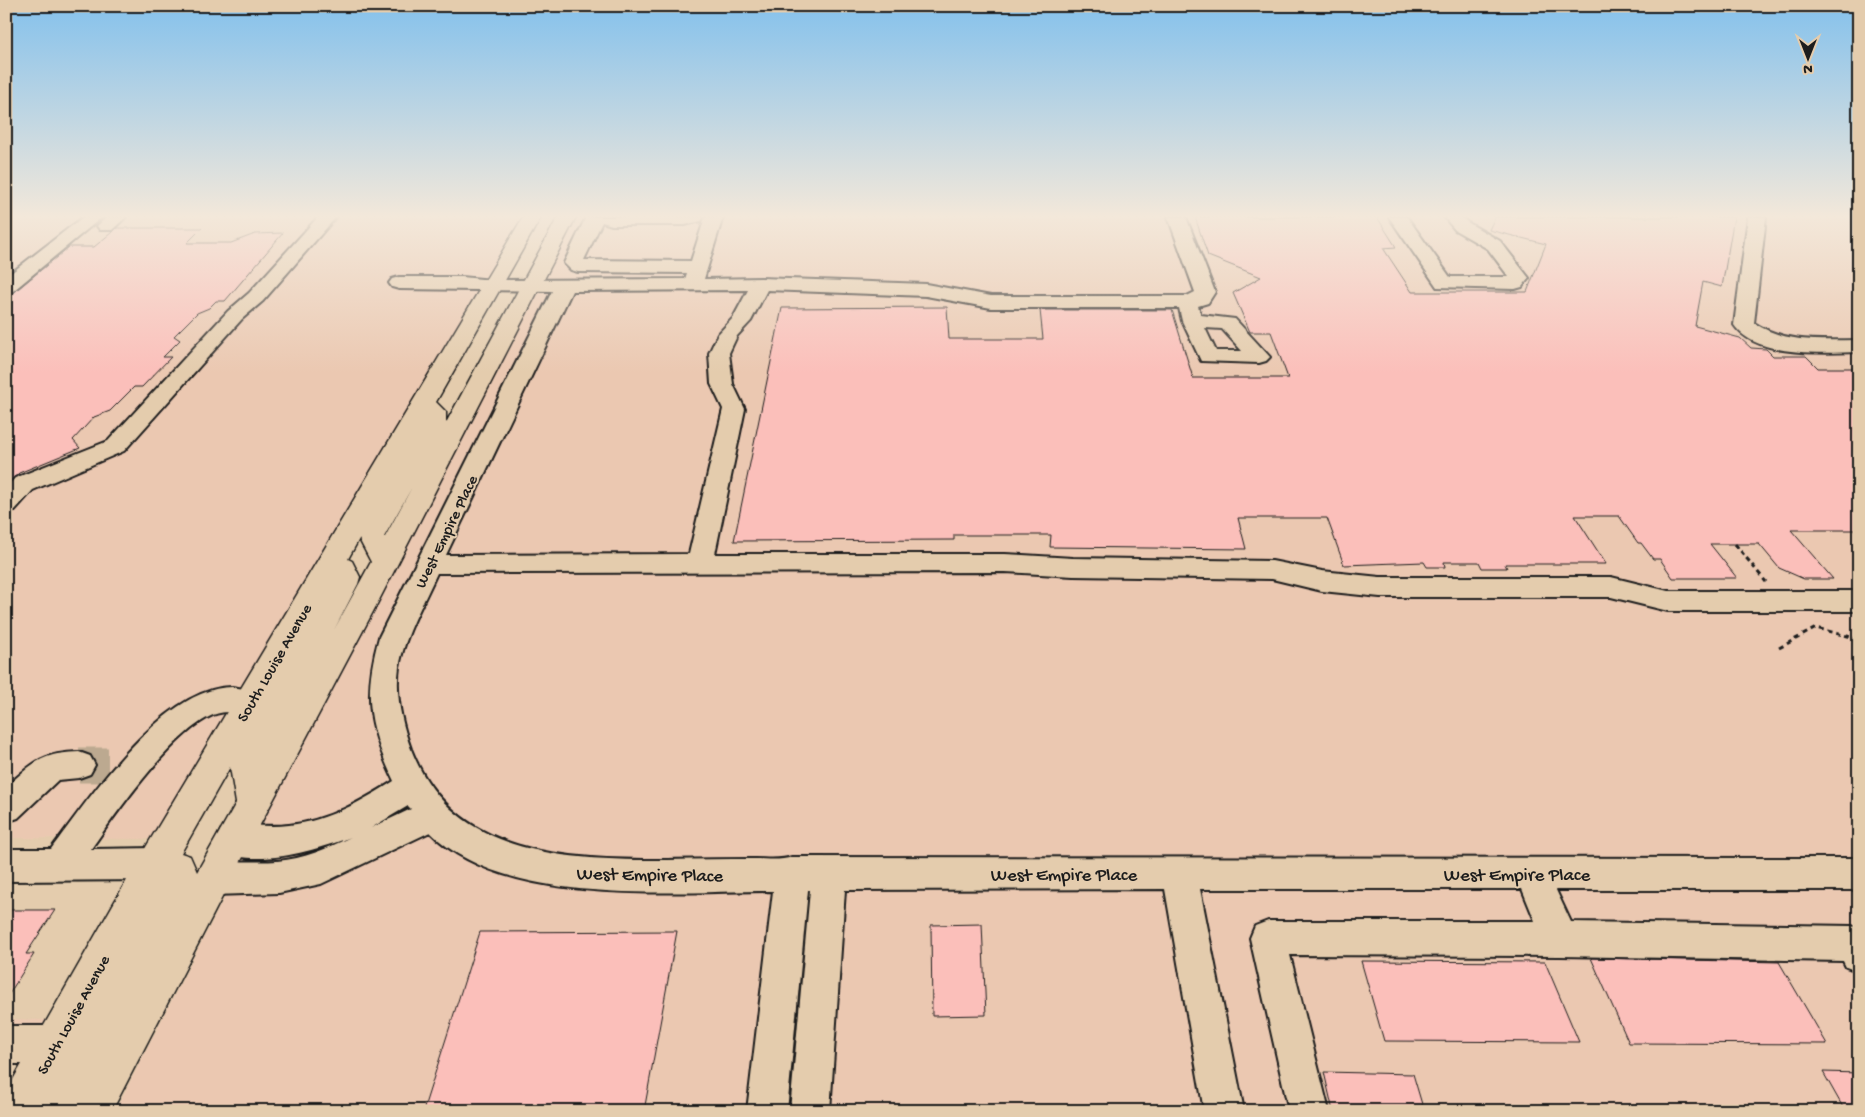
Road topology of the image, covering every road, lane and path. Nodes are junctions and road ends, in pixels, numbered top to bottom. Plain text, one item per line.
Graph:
1 (32, 269) edge
2 (281, 269) edge
3 (502, 269) edge
4 (539, 269) edge
5 (619, 269) edge
6 (698, 269) edge
7 (1196, 269) edge
8 (1434, 269) edge
9 (1512, 269) edge
10 (1751, 269) edge
11 (696, 275) junction
12 (495, 281) junction
13 (533, 281) junction
14 (400, 283) dead end
15 (761, 284) junction
16 (565, 285) junction
17 (797, 286) junction
18 (6, 287) edge
19 (1187, 302) junction
20 (741, 321) junction
21 (1192, 322) dead end
22 (1859, 346) edge
23 (1812, 362) dead end
24 (1859, 362) edge
25 (423, 404) junction
26 (6, 504) edge
27 (1735, 544) dead end
28 (385, 562) junction
29 (331, 563) junction
30 (429, 564) junction
31 (700, 564) junction
32 (1770, 588) dead end
33 (1859, 601) edge
34 (1859, 640) edge
35 (1779, 648) dead end
36 (251, 701) junction
37 (107, 765) junction
38 (414, 785) junction
39 (253, 805) junction
40 (6, 808) edge
41 (435, 813) junction
42 (233, 841) junction
43 (156, 864) junction
44 (6, 865) edge
45 (59, 865) junction
46 (792, 873) junction
47 (829, 873) junction
48 (1532, 873) junction
49 (1180, 874) junction
50 (1857, 876) edge
51 (212, 879) junction
52 (1560, 939) junction
53 (1859, 954) edge
54 (6, 1045) edge
55 (55, 1045) junction
56 (19, 1111) edge
57 (55, 1111) edge
58 (89, 1111) edge
59 (767, 1111) edge
60 (810, 1111) edge
61 (1224, 1111) edge
62 (1309, 1111) edge

1 - 18 street
2 - 26 street
3 - 12 main road, South Louise Avenue
4 - 13 main road
5 - 11 street
6 - 11 street
7 - 19 street
8 - 9 street
10 - 22 street
11 - 13 street
11 - 15 street
11 - 16 street
12 - 13 street
12 - 14 street
12 - 25 main road, South Louise Avenue
13 - 16 street
13 - 28 main road
15 - 17 street
15 - 20 street
16 - 30 street, West Empire Place
17 - 19 street
17 - 20 street
19 - 21 lane
20 - 31 street
23 - 24 street
25 - 28 main road
25 - 29 main road, South Louise Avenue
27 - 32 path
28 - 39 main road
29 - 36 main road, South Louise Avenue
29 - 39 main road
30 - 31 street
30 - 38 street, West Empire Place
31 - 33 street
34 - 35 path
36 - 37 street
36 - 43 main road, South Louise Avenue
37 - 40 street
37 - 45 street
38 - 41 street, West Empire Place
38 - 42 street
39 - 42 main road
41 - 46 street, West Empire Place
41 - 51 street
42 - 51 main road
43 - 45 street
43 - 55 main road, South Louise Avenue
43 - 57 main road
44 - 45 street
46 - 47 street, West Empire Place
46 - 59 street
47 - 49 street, West Empire Place
47 - 60 street
48 - 49 street, West Empire Place
48 - 50 street, West Empire Place
48 - 52 street
49 - 61 street
51 - 58 main road
52 - 53 street
52 - 62 street
54 - 55 street
55 - 56 main road, South Louise Avenue

